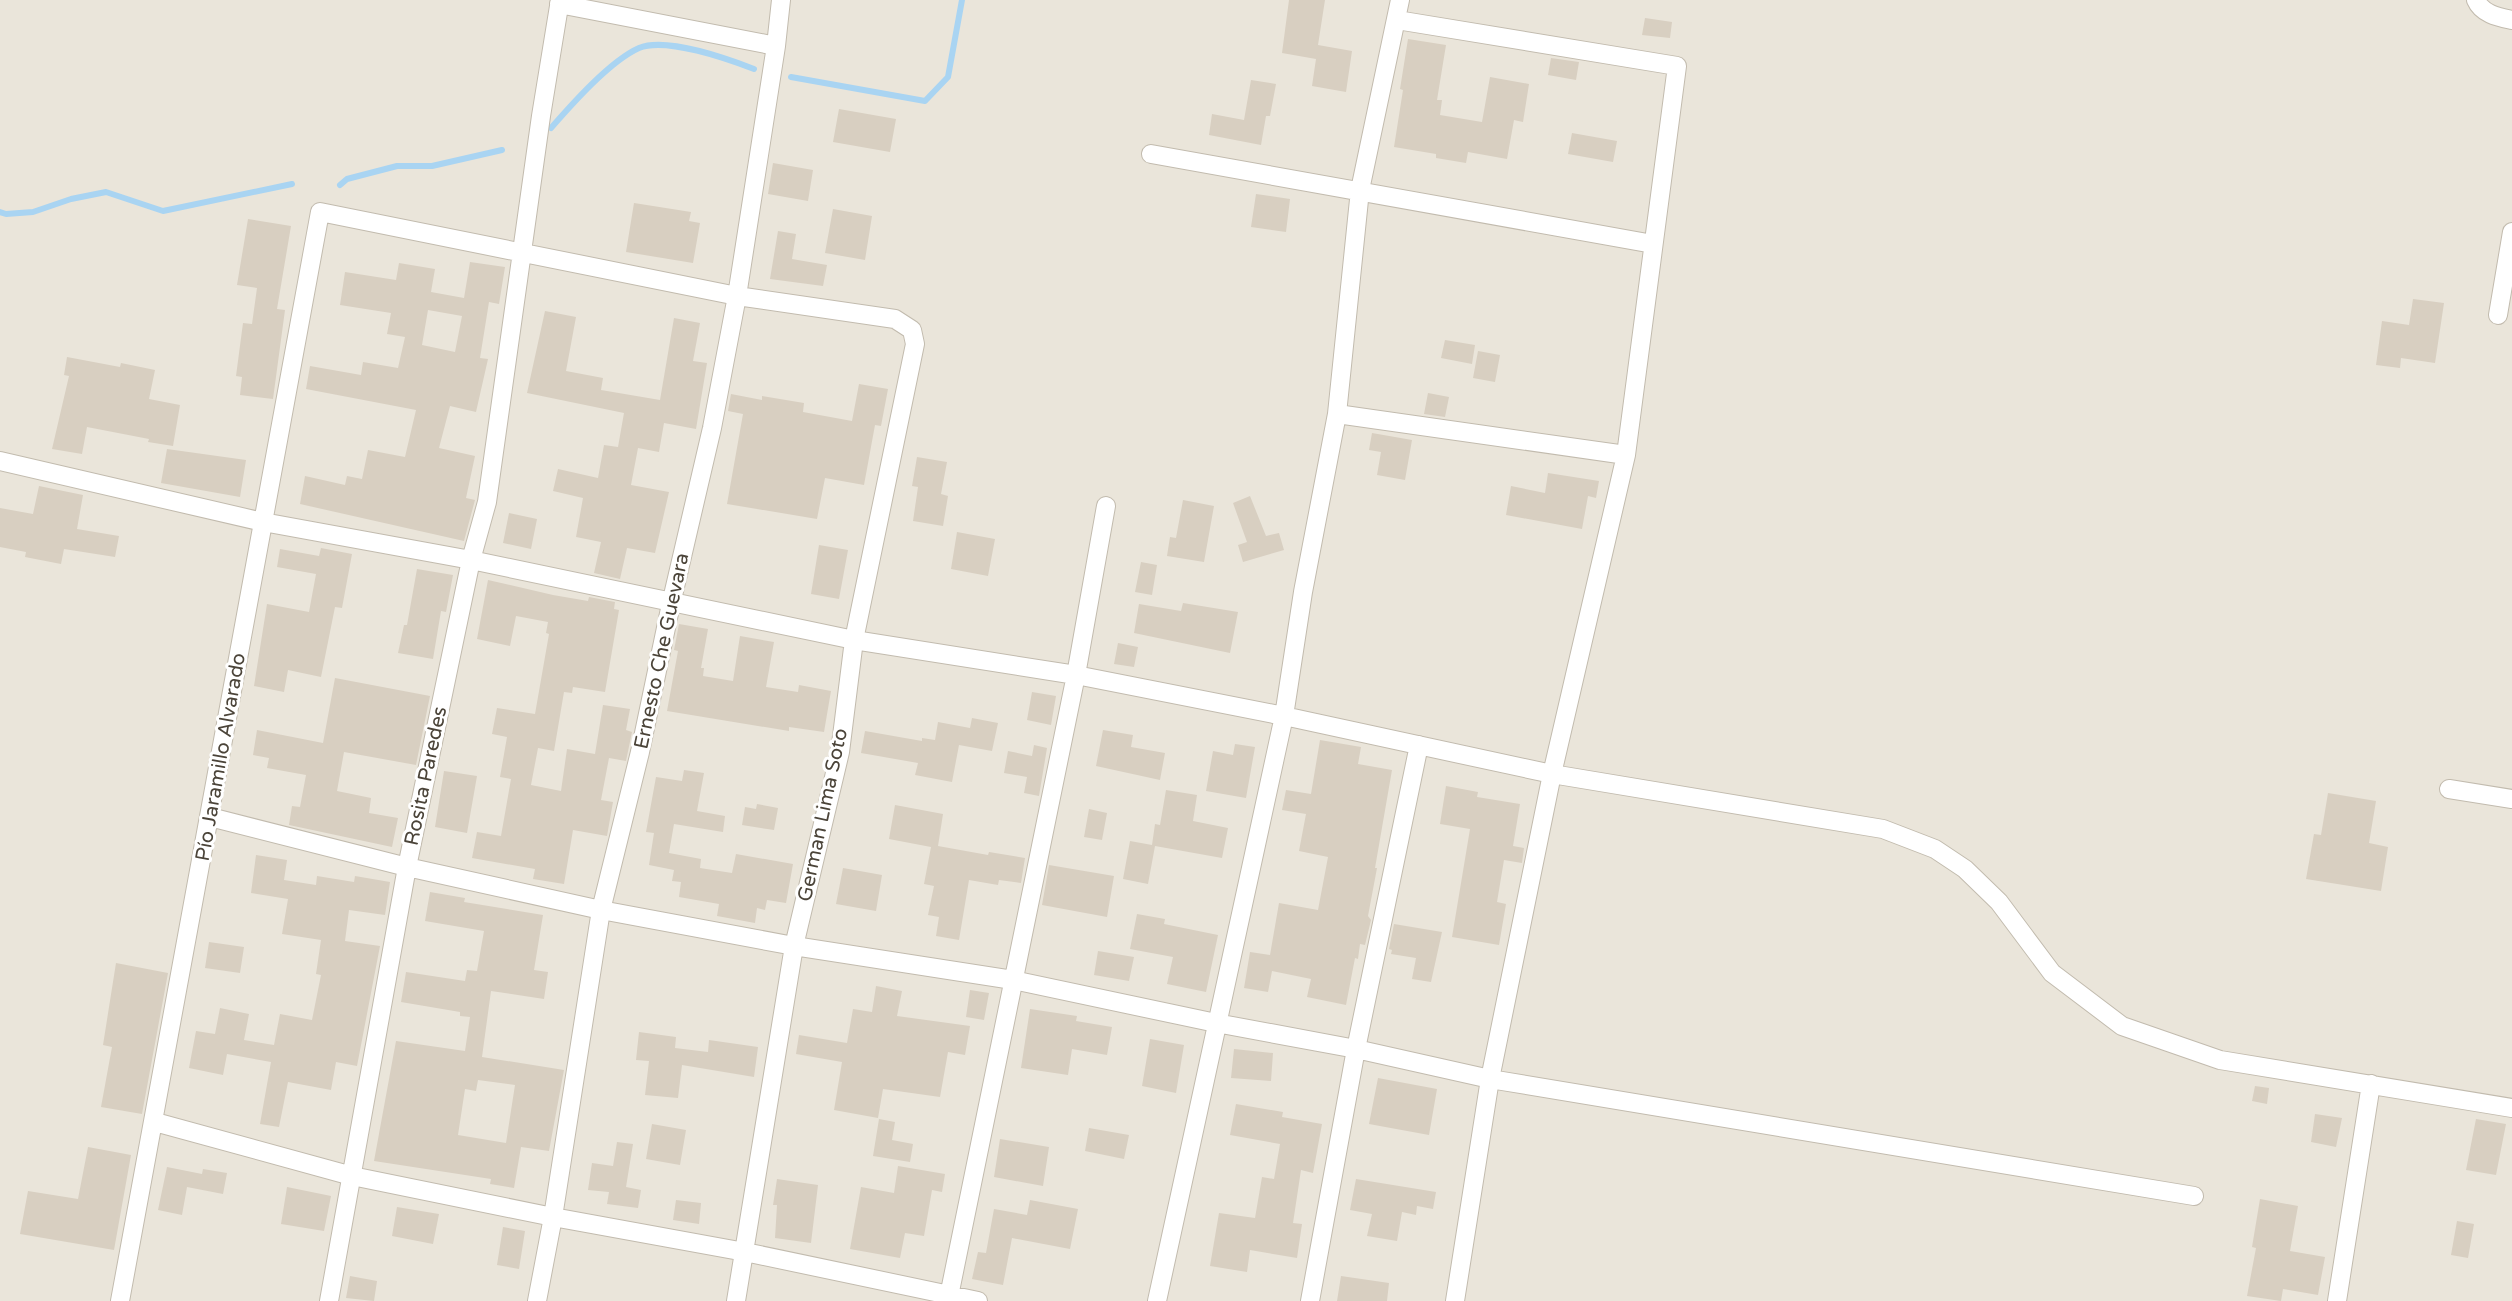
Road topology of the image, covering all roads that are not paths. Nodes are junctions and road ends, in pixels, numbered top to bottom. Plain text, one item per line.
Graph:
1 (781, 0) edge
2 (1400, 0) edge
3 (2476, 0) edge
4 (559, 2) edge
5 (1397, 20) junction
6 (2512, 20) edge
7 (776, 46) junction
8 (1151, 154) dead end
9 (1360, 190) junction
10 (2512, 232) edge
11 (1653, 244) junction
12 (521, 251) junction
13 (737, 296) junction
14 (2498, 315) dead end
15 (1337, 414) junction
16 (1626, 455) junction
17 (0, 461) edge
18 (1106, 506) dead end
19 (263, 522) junction
20 (471, 560) junction
21 (671, 604) junction
22 (854, 640) junction
23 (1076, 675) junction
24 (1284, 716) junction
25 (1419, 745) junction
26 (1552, 774) junction
27 (2449, 789) dead end
28 (2512, 799) edge
29 (210, 817) junction
30 (407, 867) junction
31 (601, 910) junction
32 (794, 946) junction
33 (1013, 980) junction
34 (1216, 1023) junction
35 (1356, 1049) junction
36 (1490, 1079) junction
37 (2371, 1084) junction
38 (2512, 1108) edge
39 (155, 1122) junction
40 (352, 1176) junction
41 (2194, 1196) dead end
42 (553, 1217) junction
43 (745, 1252) junction
44 (948, 1298) edge
45 (120, 1301) edge
46 (329, 1301) edge
47 (537, 1301) edge
48 (736, 1301) edge
49 (978, 1301) edge
50 (1157, 1301) edge
51 (1310, 1301) edge
52 (1455, 1301) edge
53 (2337, 1301) edge

1 - 7 street, Ernesto Che Guevara
2 - 5 street
3 - 6 street
4 - 7 street
4 - 12 street, Rosita Paredes
5 - 9 street
5 - 11 street
7 - 13 street, Ernesto Che Guevara
8 - 9 street
9 - 11 street
9 - 15 street
10 - 14 street
11 - 16 street
12 - 13 street
12 - 19 street, Pío Jaramillo Alvarado
12 - 20 street, Rosita Paredes
13 - 21 street, Ernesto Che Guevara
13 - 22 street, German Lima Soto
15 - 16 street
15 - 24 street
16 - 26 street
17 - 19 street
18 - 23 street
19 - 20 street
19 - 29 street, Pío Jaramillo Alvarado
20 - 21 street
20 - 30 street, Rosita Paredes
21 - 22 street
21 - 31 street, Ernesto Che Guevara
22 - 23 street
22 - 32 street, German Lima Soto
23 - 24 street
23 - 33 street
24 - 25 street
24 - 34 street
25 - 26 street
25 - 35 street
26 - 36 street
26 - 37 street
27 - 28 street
29 - 30 street
29 - 39 street, Pío Jaramillo Alvarado
30 - 31 street
30 - 40 street, Rosita Paredes
31 - 32 street
31 - 42 street, Ernesto Che Guevara
32 - 33 street
32 - 43 street, German Lima Soto
33 - 34 street
33 - 44 street
34 - 35 street
34 - 50 street
35 - 36 street
35 - 51 street
36 - 41 street
36 - 52 street
37 - 38 street
37 - 53 street
39 - 40 street
39 - 45 street, Pío Jaramillo Alvarado
40 - 42 street
40 - 46 street, Rosita Paredes
42 - 43 street
42 - 47 street, Ernesto Che Guevara
43 - 44 street
43 - 48 street, German Lima Soto
44 - 49 street

